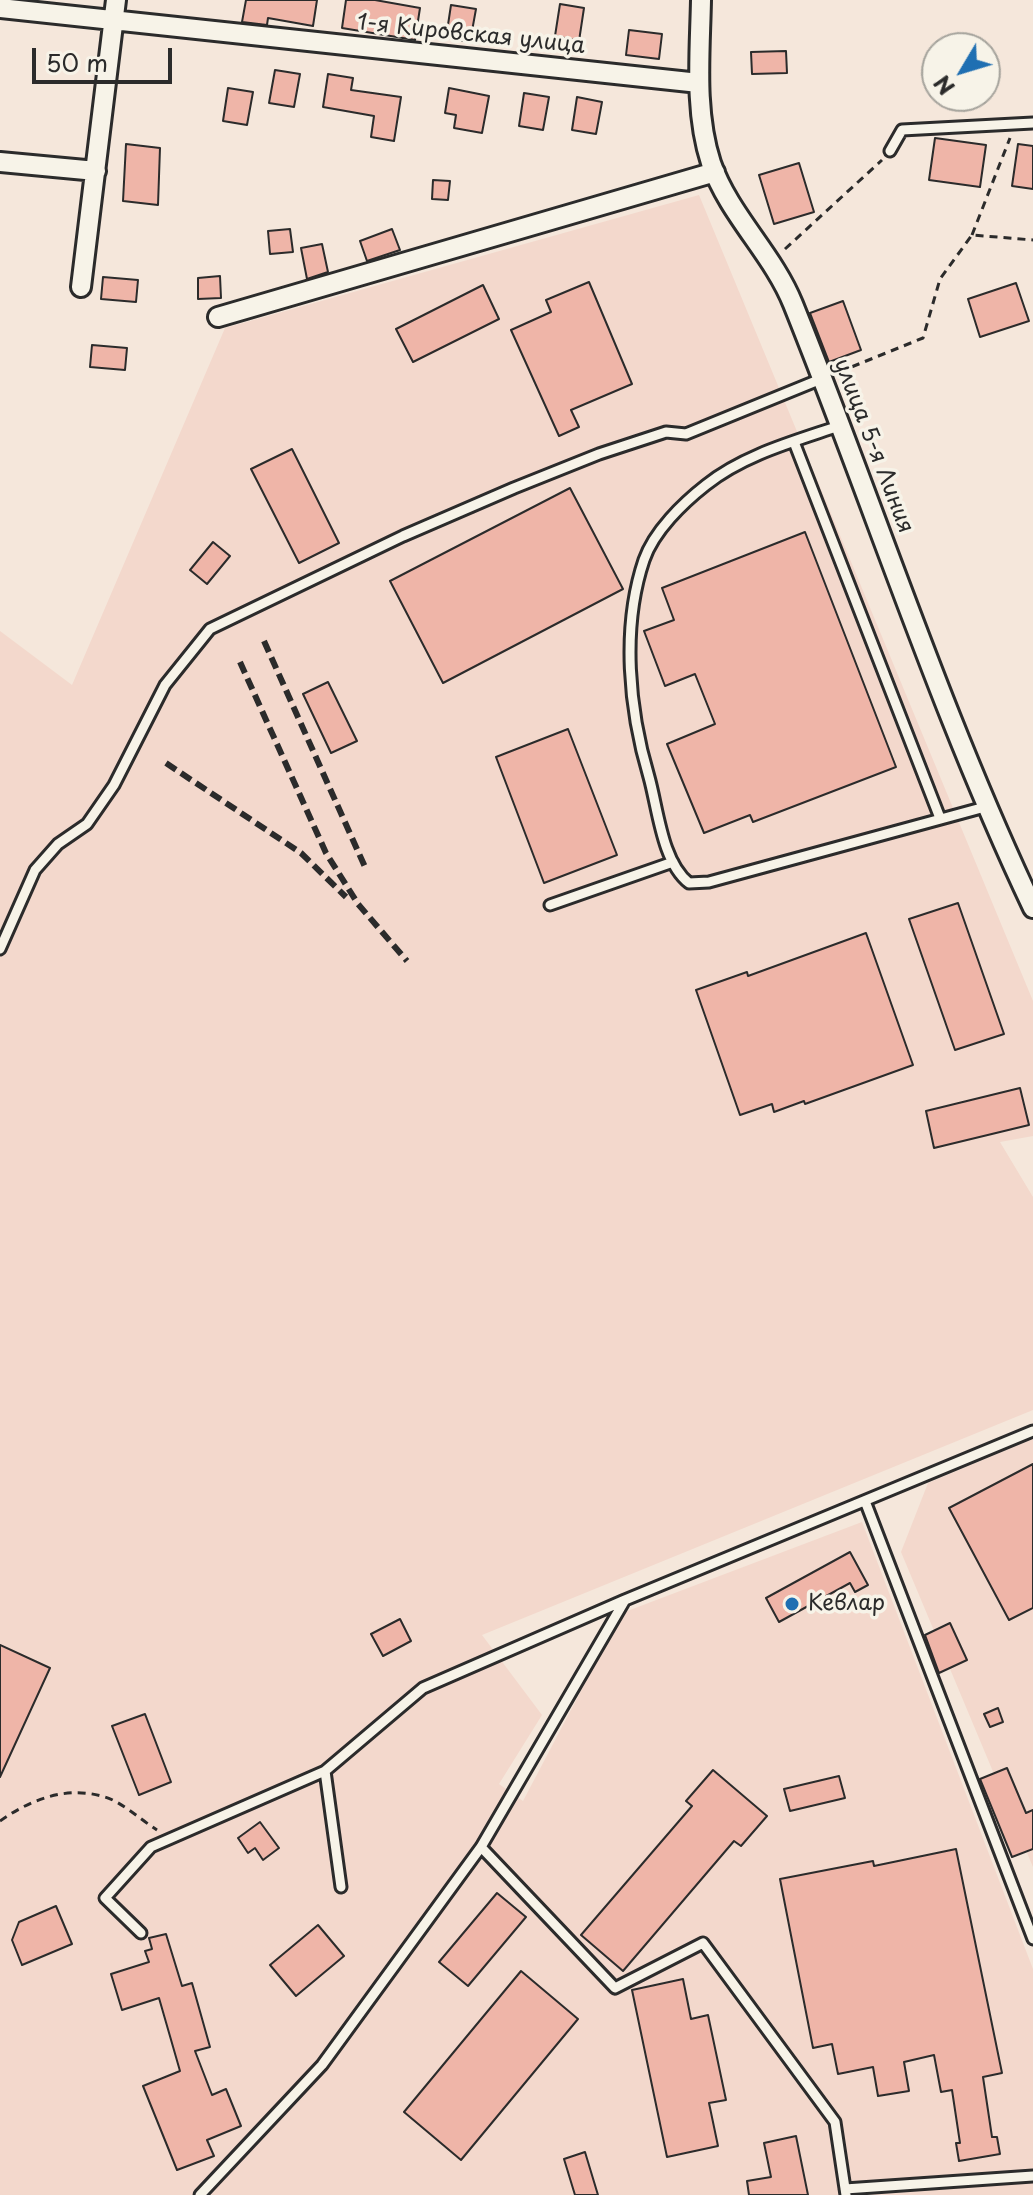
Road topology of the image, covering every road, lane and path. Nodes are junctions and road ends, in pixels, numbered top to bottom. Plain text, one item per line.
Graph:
1 (116, 0) edge
2 (701, 0) edge
3 (0, 8) edge
4 (113, 22) junction
5 (699, 83) junction
6 (1033, 123) edge
7 (1015, 124) junction
8 (890, 151) joint
9 (0, 162) edge
10 (96, 171) junction
11 (715, 172) junction
12 (972, 235) junction
13 (1033, 240) edge
14 (771, 263) junction
15 (81, 287) dead end
16 (218, 317) dead end
17 (821, 379) junction
18 (839, 426) junction
19 (794, 442) junction
20 (985, 807) junction
21 (940, 818) junction
22 (673, 862) junction
23 (550, 905) dead end
24 (1033, 908) edge
25 (0, 949) edge
26 (1033, 1431) edge
27 (865, 1501) junction
28 (625, 1600) junction
29 (325, 1771) junction
30 (0, 1821) edge
31 (170, 1839) junction
32 (481, 1847) junction
33 (341, 1887) dead end
34 (141, 1933) dead end
35 (1033, 1939) edge
36 (1033, 2176) edge
37 (845, 2192) edge
38 (200, 2195) edge

1 - 4 street
2 - 5 street, улица 5-я Линия
3 - 4 street, 1-я Кировская улица
4 - 5 street, 1-я Кировская улица
4 - 10 street
5 - 11 street, улица 5-я Линия
6 - 7 lane
7 - 8 lane
7 - 12 path
8 - 14 path
9 - 10 street
10 - 15 street
11 - 14 street, улица 5-я Линия
11 - 16 street
12 - 13 path
12 - 17 path
14 - 17 street, улица 5-я Линия
17 - 18 street, улица 5-я Линия
17 - 25 lane
18 - 19 lane
18 - 20 street, улица 5-я Линия
19 - 21 lane
19 - 22 lane
20 - 21 lane
20 - 24 street, улица 5-я Линия
21 - 22 lane
22 - 23 lane
26 - 27 lane
27 - 28 lane
27 - 35 lane
28 - 29 lane
28 - 32 lane
29 - 31 lane
29 - 33 lane
30 - 31 path
31 - 34 lane
32 - 37 lane
32 - 38 lane
36 - 37 lane

